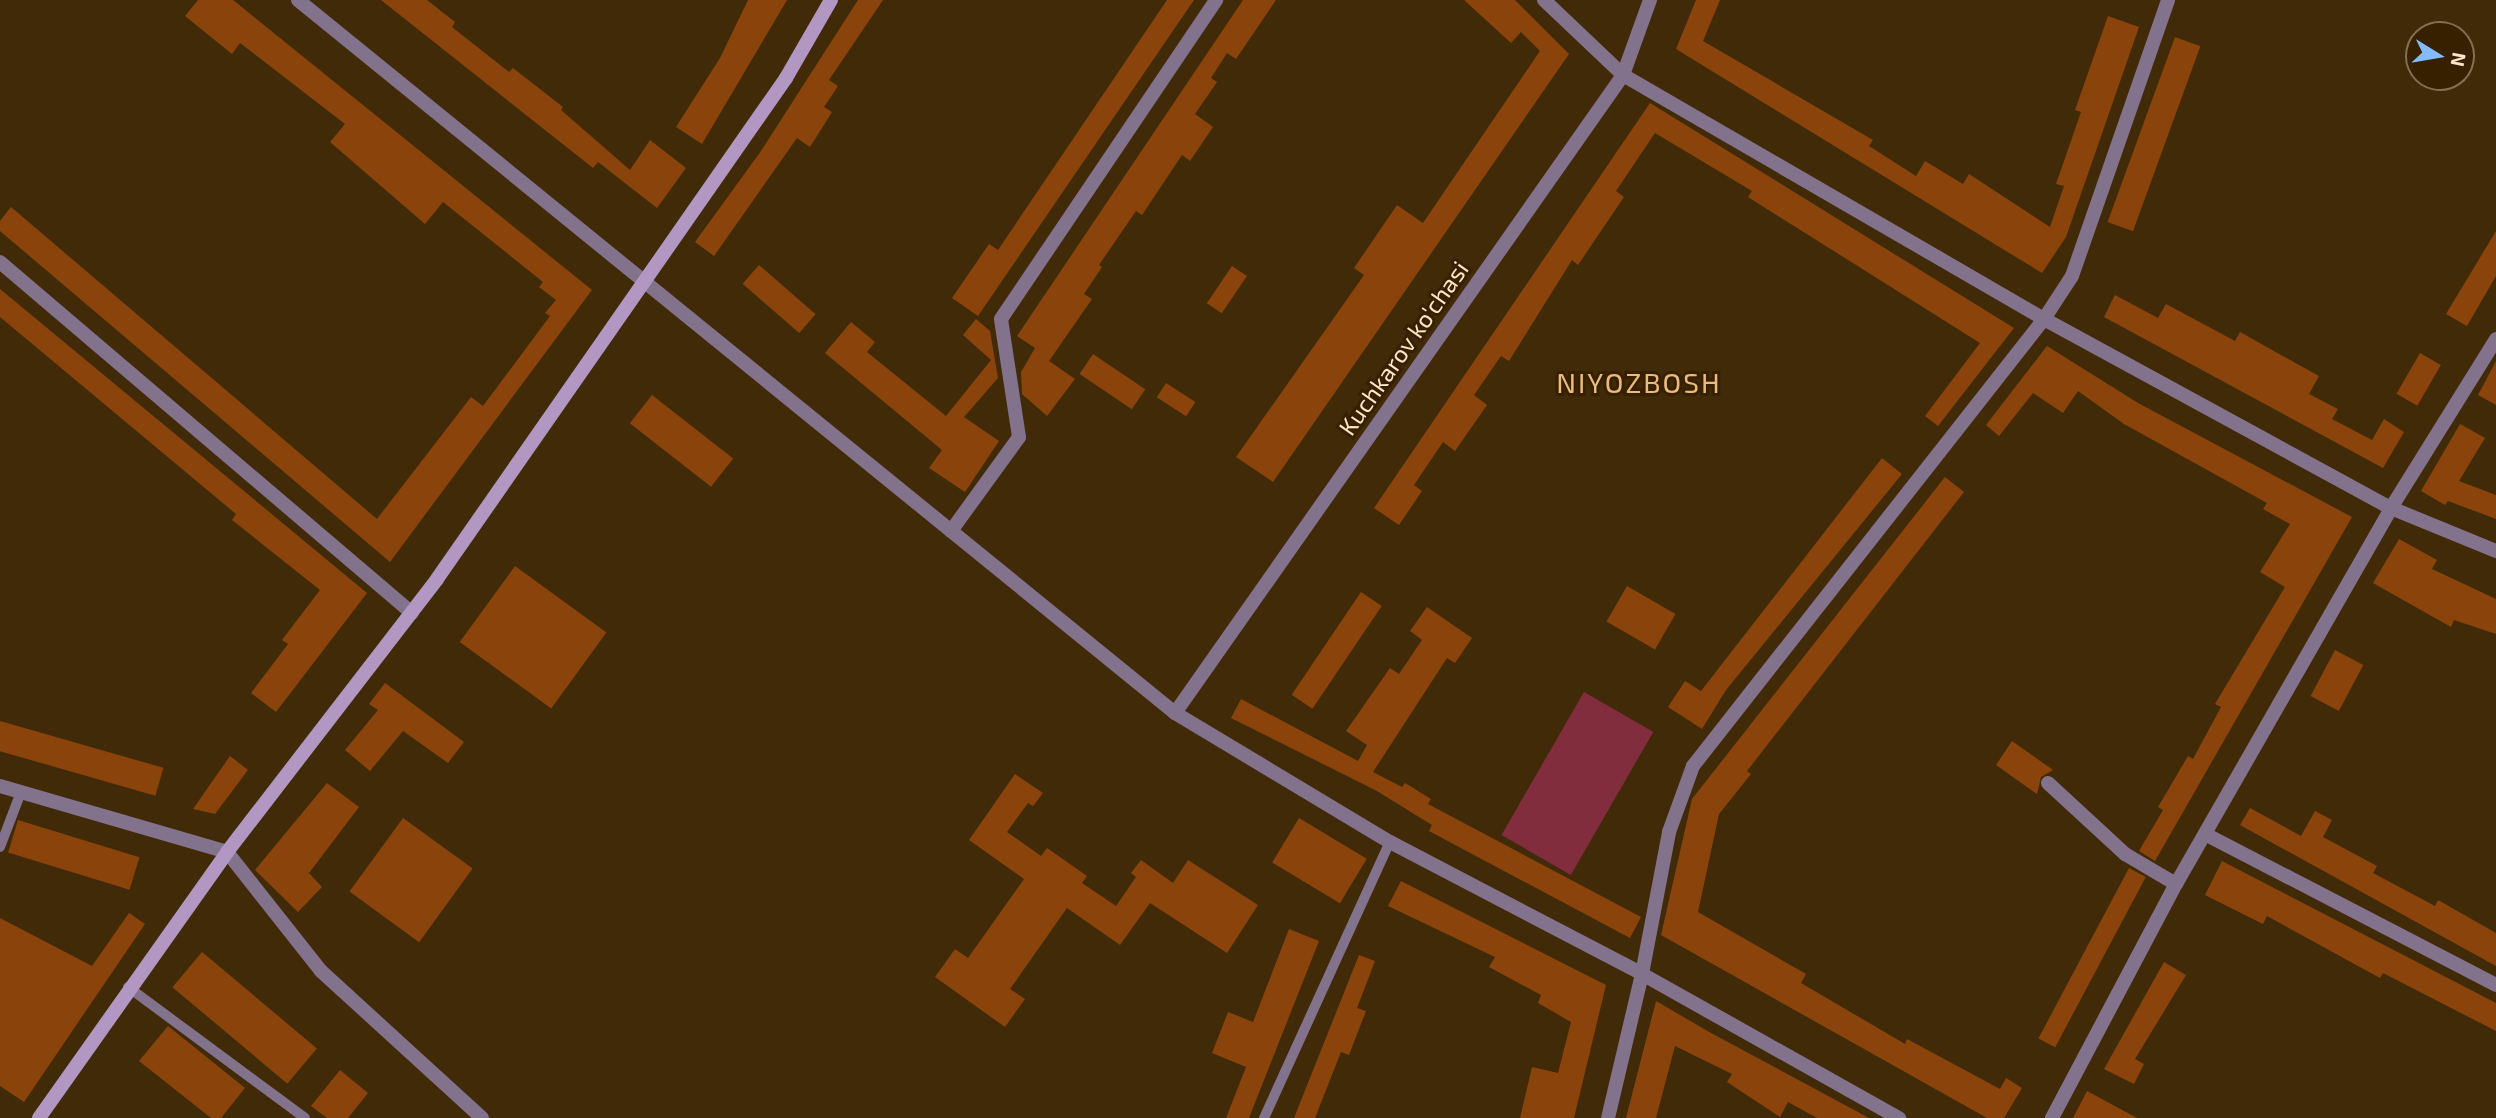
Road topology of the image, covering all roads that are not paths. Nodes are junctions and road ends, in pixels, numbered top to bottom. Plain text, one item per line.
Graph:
1 (298, 0) edge
2 (831, 0) edge
3 (1216, 0) edge
4 (1544, 0) edge
5 (1650, 0) edge
6 (2168, 0) edge
7 (1623, 75) junction
8 (0, 262) edge
9 (645, 278) junction
10 (2044, 319) junction
11 (2496, 339) edge
12 (2391, 508) junction
13 (951, 531) junction
14 (2496, 551) edge
15 (412, 613) junction
16 (1175, 713) junction
17 (2048, 783) dead end
18 (0, 786) edge
19 (21, 792) junction
20 (2205, 834) junction
21 (1390, 842) junction
22 (0, 848) edge
23 (227, 852) junction
24 (2176, 884) junction
25 (1642, 974) junction
26 (2496, 985) edge
27 (128, 987) junction
28 (38, 1118) edge
29 (305, 1118) edge
30 (482, 1118) edge
31 (1264, 1118) edge
32 (1608, 1118) edge
33 (1899, 1118) edge
34 (2052, 1118) edge

1 - 9 street
2 - 9 main road
3 - 13 street
4 - 7 street
5 - 7 street, Kuchkarov ko'chasi
6 - 10 street
7 - 10 street
7 - 16 street, Kuchkarov ko'chasi
8 - 15 street
9 - 13 street
9 - 15 main road
10 - 12 street
10 - 25 street
11 - 12 street
12 - 14 street
12 - 20 street
13 - 16 street
15 - 23 main road
16 - 21 street
17 - 24 street
18 - 19 street
19 - 22 lane
19 - 23 street
20 - 24 street
20 - 26 street
21 - 25 street
21 - 31 lane
23 - 27 main road
23 - 30 street
24 - 34 street
25 - 32 street
25 - 33 street
27 - 28 main road
27 - 29 lane

